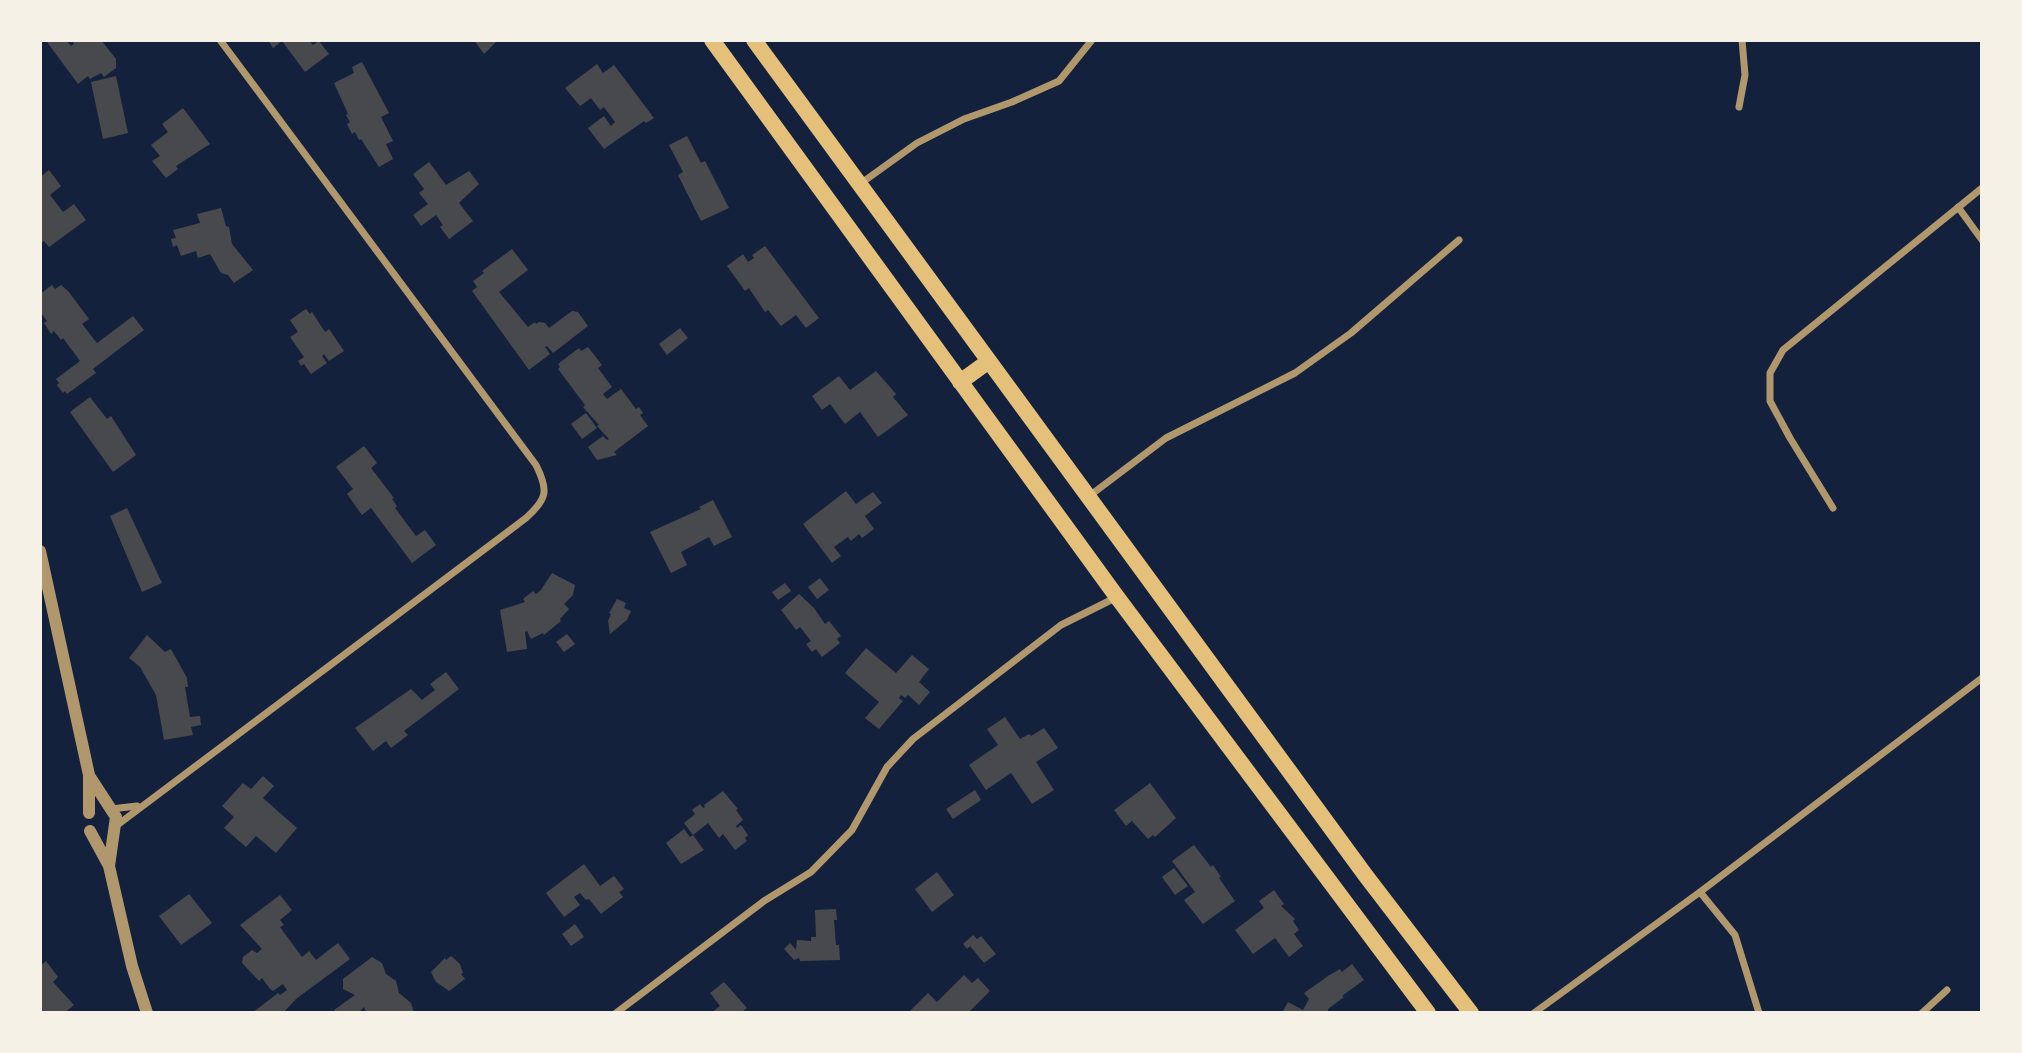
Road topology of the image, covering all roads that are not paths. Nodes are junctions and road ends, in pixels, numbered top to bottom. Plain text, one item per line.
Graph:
1 (220, 40) edge
2 (712, 40) edge
3 (754, 40) edge
4 (1092, 40) edge
5 (1742, 40) edge
6 (1739, 107) dead end
7 (860, 184) junction
8 (1982, 188) edge
9 (1958, 207) junction
10 (1459, 240) dead end
11 (1982, 240) edge
12 (989, 360) junction
13 (960, 382) junction
14 (1088, 497) junction
15 (1833, 508) dead end
16 (40, 551) edge
17 (1117, 597) junction
18 (1982, 678) edge
19 (89, 775) junction
20 (141, 805) junction
21 (111, 809) junction
22 (89, 813) junction
23 (116, 827) junction
24 (90, 831) junction
25 (109, 866) junction
26 (1700, 892) junction
27 (1947, 990) dead end
28 (146, 1013) edge
29 (617, 1013) edge
30 (1428, 1013) edge
31 (1471, 1013) edge
32 (1534, 1013) edge
33 (1759, 1013) edge
34 (1922, 1013) edge

1 - 20 street
2 - 13 main road
3 - 7 main road
4 - 7 street
5 - 6 street
7 - 12 main road
8 - 9 street
9 - 11 street
9 - 15 street
10 - 14 street
12 - 13 main road
12 - 14 main road
13 - 17 main road
14 - 31 main road
16 - 19 street
17 - 29 street
17 - 30 main road
18 - 26 street
19 - 21 street
19 - 22 street
20 - 21 street
20 - 23 street
21 - 22 street
21 - 23 street
22 - 24 street
23 - 24 street
23 - 25 street
24 - 25 street
25 - 28 street
26 - 32 street
26 - 33 street
27 - 34 street

